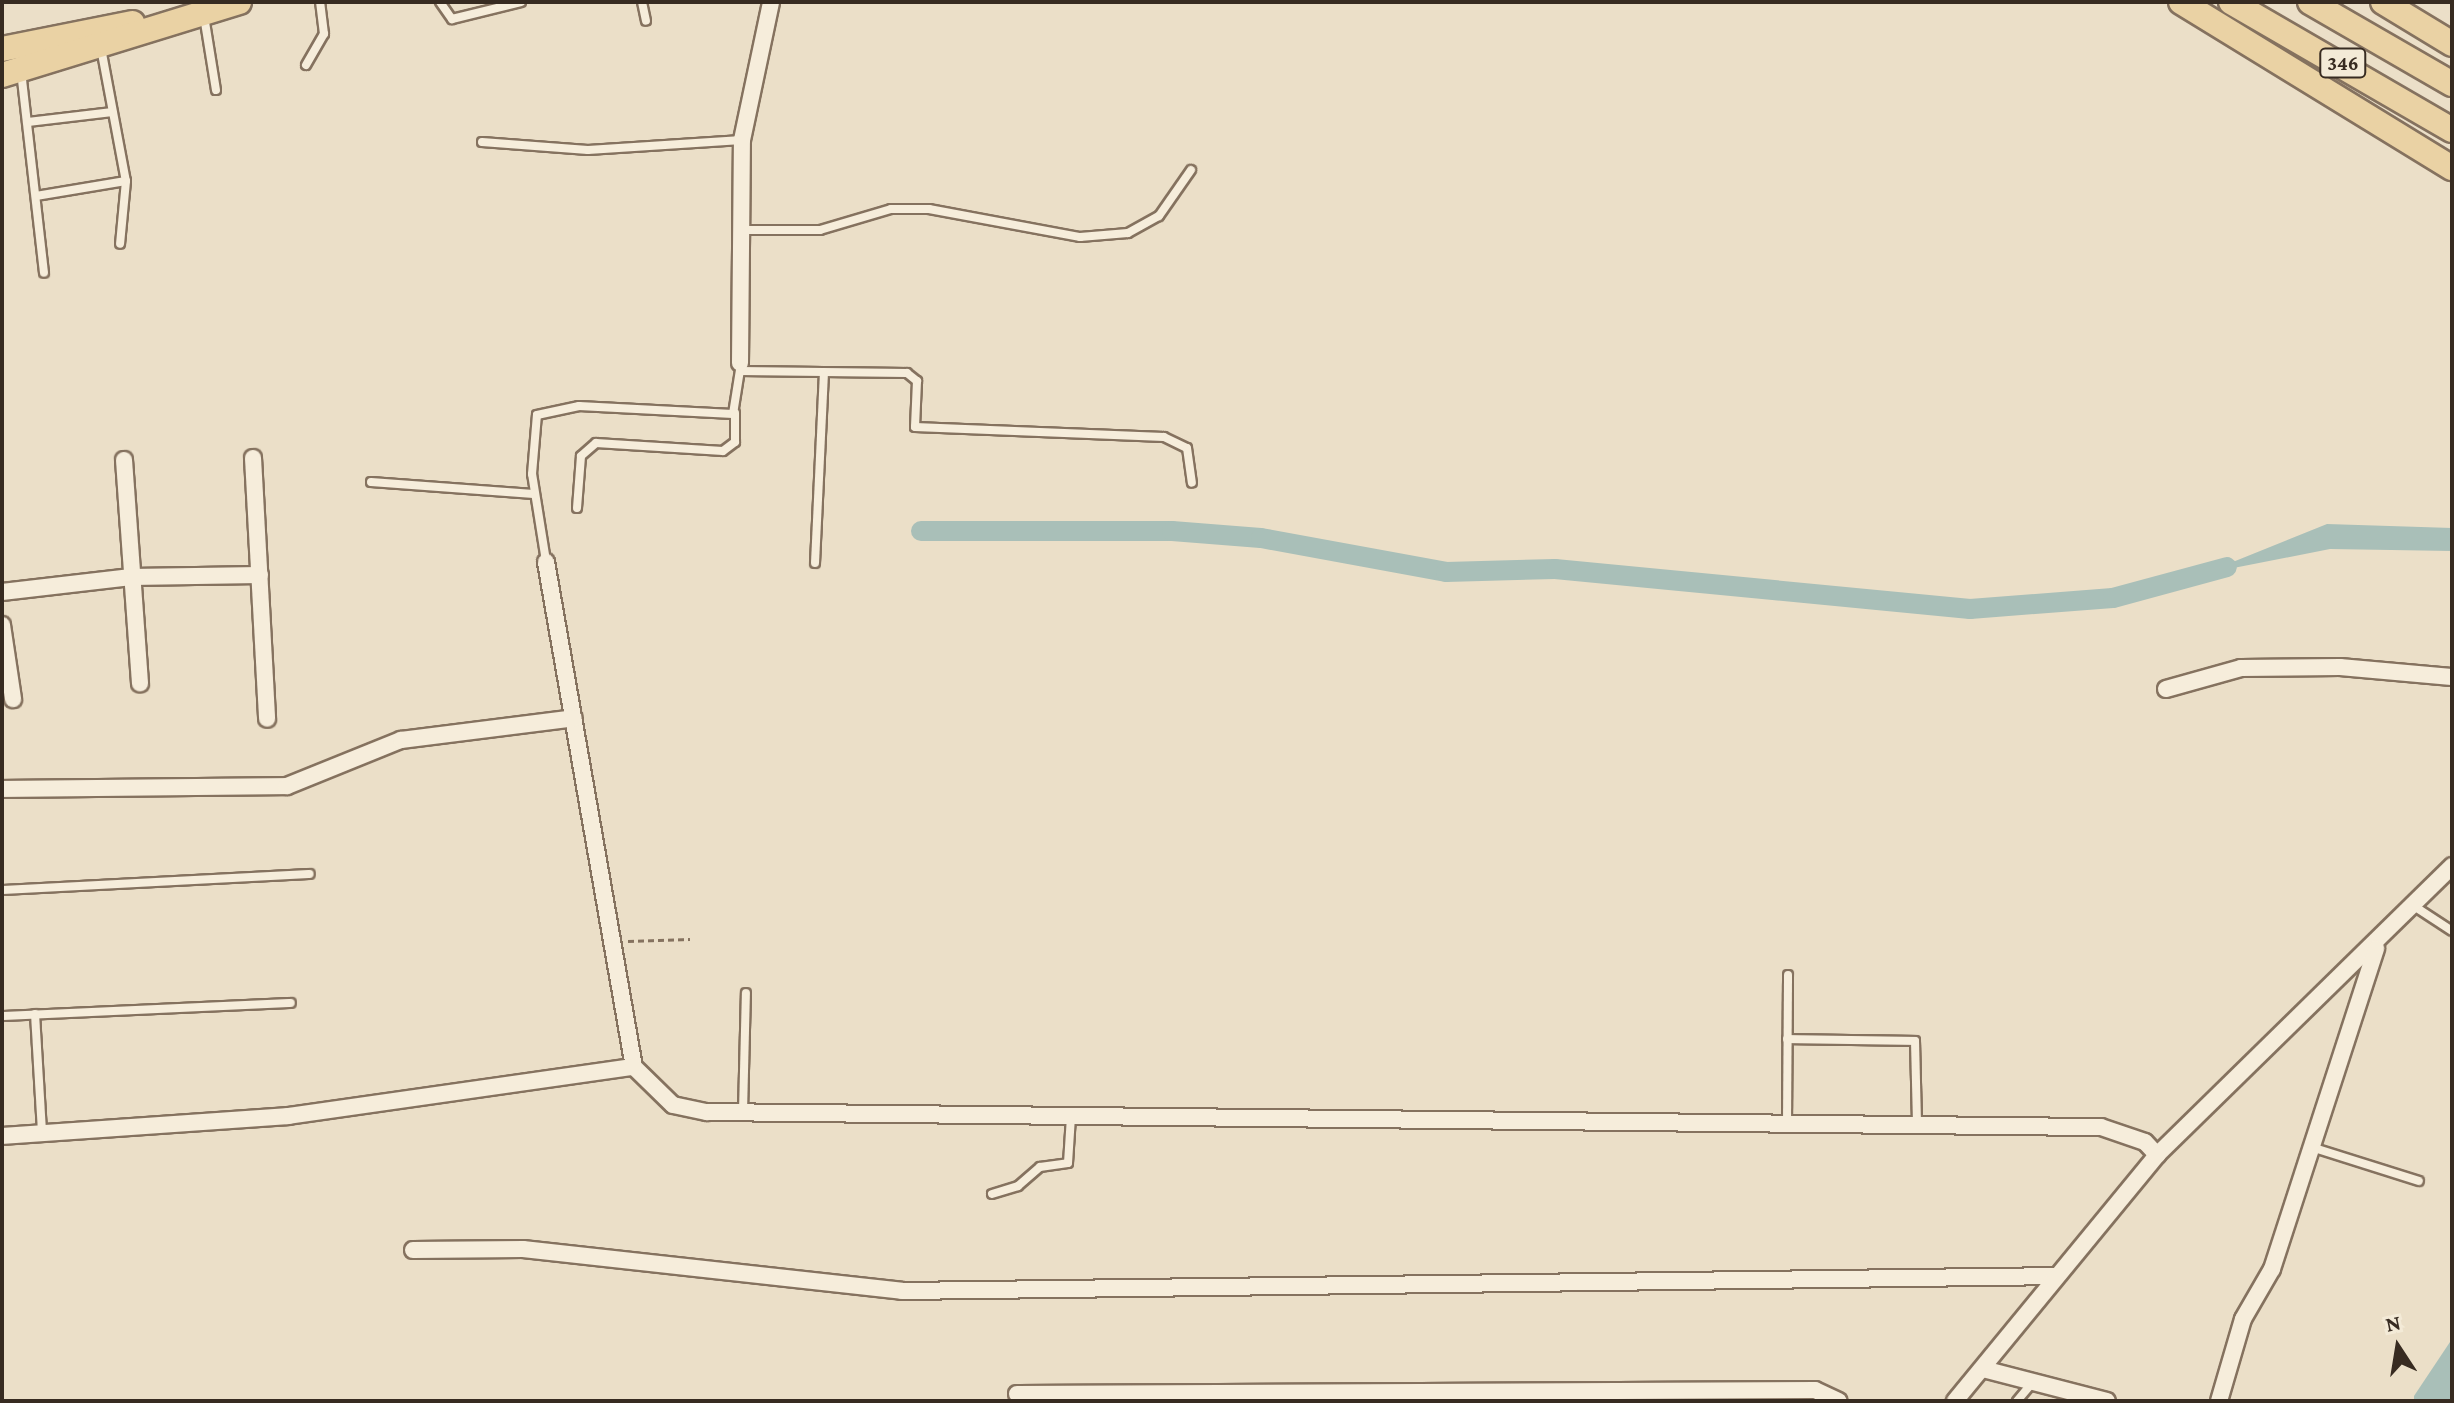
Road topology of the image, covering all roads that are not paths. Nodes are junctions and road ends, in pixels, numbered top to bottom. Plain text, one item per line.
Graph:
1 (238, 2) edge
2 (320, 2) edge
3 (440, 2) edge
4 (521, 2) edge
5 (642, 2) edge
6 (771, 2) edge
7 (2181, 2) edge
8 (2231, 2) edge
9 (2310, 2) edge
10 (2383, 2) edge
11 (494, 5) edge
12 (204, 16) junction
13 (646, 21) dead end
14 (2452, 44) edge
15 (101, 47) junction
16 (2, 49) edge
17 (306, 65) dead end
18 (12, 73) edge
19 (2452, 84) edge
20 (216, 90) dead end
21 (112, 112) junction
22 (28, 122) junction
23 (2452, 130) edge
24 (742, 140) junction
25 (482, 142) dead end
26 (2452, 168) edge
27 (1191, 170) dead end
28 (126, 181) junction
29 (36, 196) junction
30 (741, 230) junction
31 (120, 244) dead end
32 (44, 273) dead end
33 (740, 367) junction
34 (824, 373) junction
35 (735, 413) junction
36 (253, 458) dead end
37 (124, 460) dead end
38 (371, 482) dead end
39 (1192, 483) dead end
40 (534, 494) junction
41 (577, 508) dead end
42 (546, 562) joint
43 (815, 563) dead end
44 (260, 575) junction
45 (131, 577) junction
46 (2, 592) edge
47 (2, 625) edge
48 (2452, 677) edge
49 (140, 683) dead end
50 (2166, 689) dead end
51 (13, 699) dead end
52 (574, 718) junction
53 (267, 719) dead end
54 (2, 789) edge
55 (2452, 866) edge
56 (310, 874) dead end
57 (2, 890) edge
58 (2414, 906) junction
59 (2452, 931) edge
60 (2376, 946) junction
61 (1788, 975) dead end
62 (746, 993) dead end
63 (291, 1003) dead end
64 (35, 1014) junction
65 (2, 1016) edge
66 (1787, 1039) junction
67 (634, 1067) junction
68 (743, 1112) junction
69 (1071, 1116) junction
70 (1787, 1124) junction
71 (1917, 1126) junction
72 (42, 1133) junction
73 (2, 1136) edge
74 (2310, 1146) junction
75 (2157, 1155) junction
76 (2419, 1181) dead end
77 (992, 1194) dead end
78 (413, 1250) dead end
79 (2057, 1276) junction
80 (1983, 1369) junction
81 (2033, 1382) junction
82 (1017, 1394) dead end
83 (1665, 1396) edge
84 (1839, 1401) edge
85 (1955, 1401) edge
86 (2017, 1401) edge
87 (2107, 1401) edge
88 (2219, 1401) edge

1 - 12 main road
1 - 16 main road
2 - 17 lane
3 - 11 lane
4 - 11 lane
5 - 13 lane
6 - 24 street
7 - 26 main road
8 - 23 main road, 346
9 - 19 main road, 346
10 - 14 main road
12 - 15 main road
12 - 20 lane
15 - 18 main road
15 - 21 lane
18 - 22 lane
21 - 22 lane
21 - 28 lane
22 - 29 lane
24 - 25 lane
24 - 30 street
27 - 30 lane
28 - 29 lane
28 - 31 lane
29 - 32 lane
30 - 33 street
33 - 34 lane
33 - 35 lane
34 - 39 lane
34 - 43 lane
35 - 40 lane
35 - 41 lane
36 - 44 street
37 - 45 street
38 - 40 lane
40 - 42 lane
42 - 52 street
44 - 45 street
44 - 53 street
45 - 46 street
45 - 49 street
47 - 51 street
48 - 50 street
52 - 54 street
52 - 67 street
55 - 58 street
56 - 57 lane
58 - 59 lane
58 - 60 street
60 - 74 street
60 - 75 street
61 - 66 lane
62 - 68 lane
63 - 64 lane
64 - 65 lane
64 - 72 lane
66 - 70 lane
66 - 71 lane
67 - 68 street
67 - 72 street
68 - 69 street
69 - 70 street
69 - 77 lane
70 - 71 street
71 - 75 street
72 - 73 street
74 - 76 lane
74 - 88 street
75 - 79 street
78 - 79 street
79 - 80 street
80 - 81 street
80 - 85 street
81 - 86 lane
81 - 87 street
82 - 83 street
83 - 84 street

